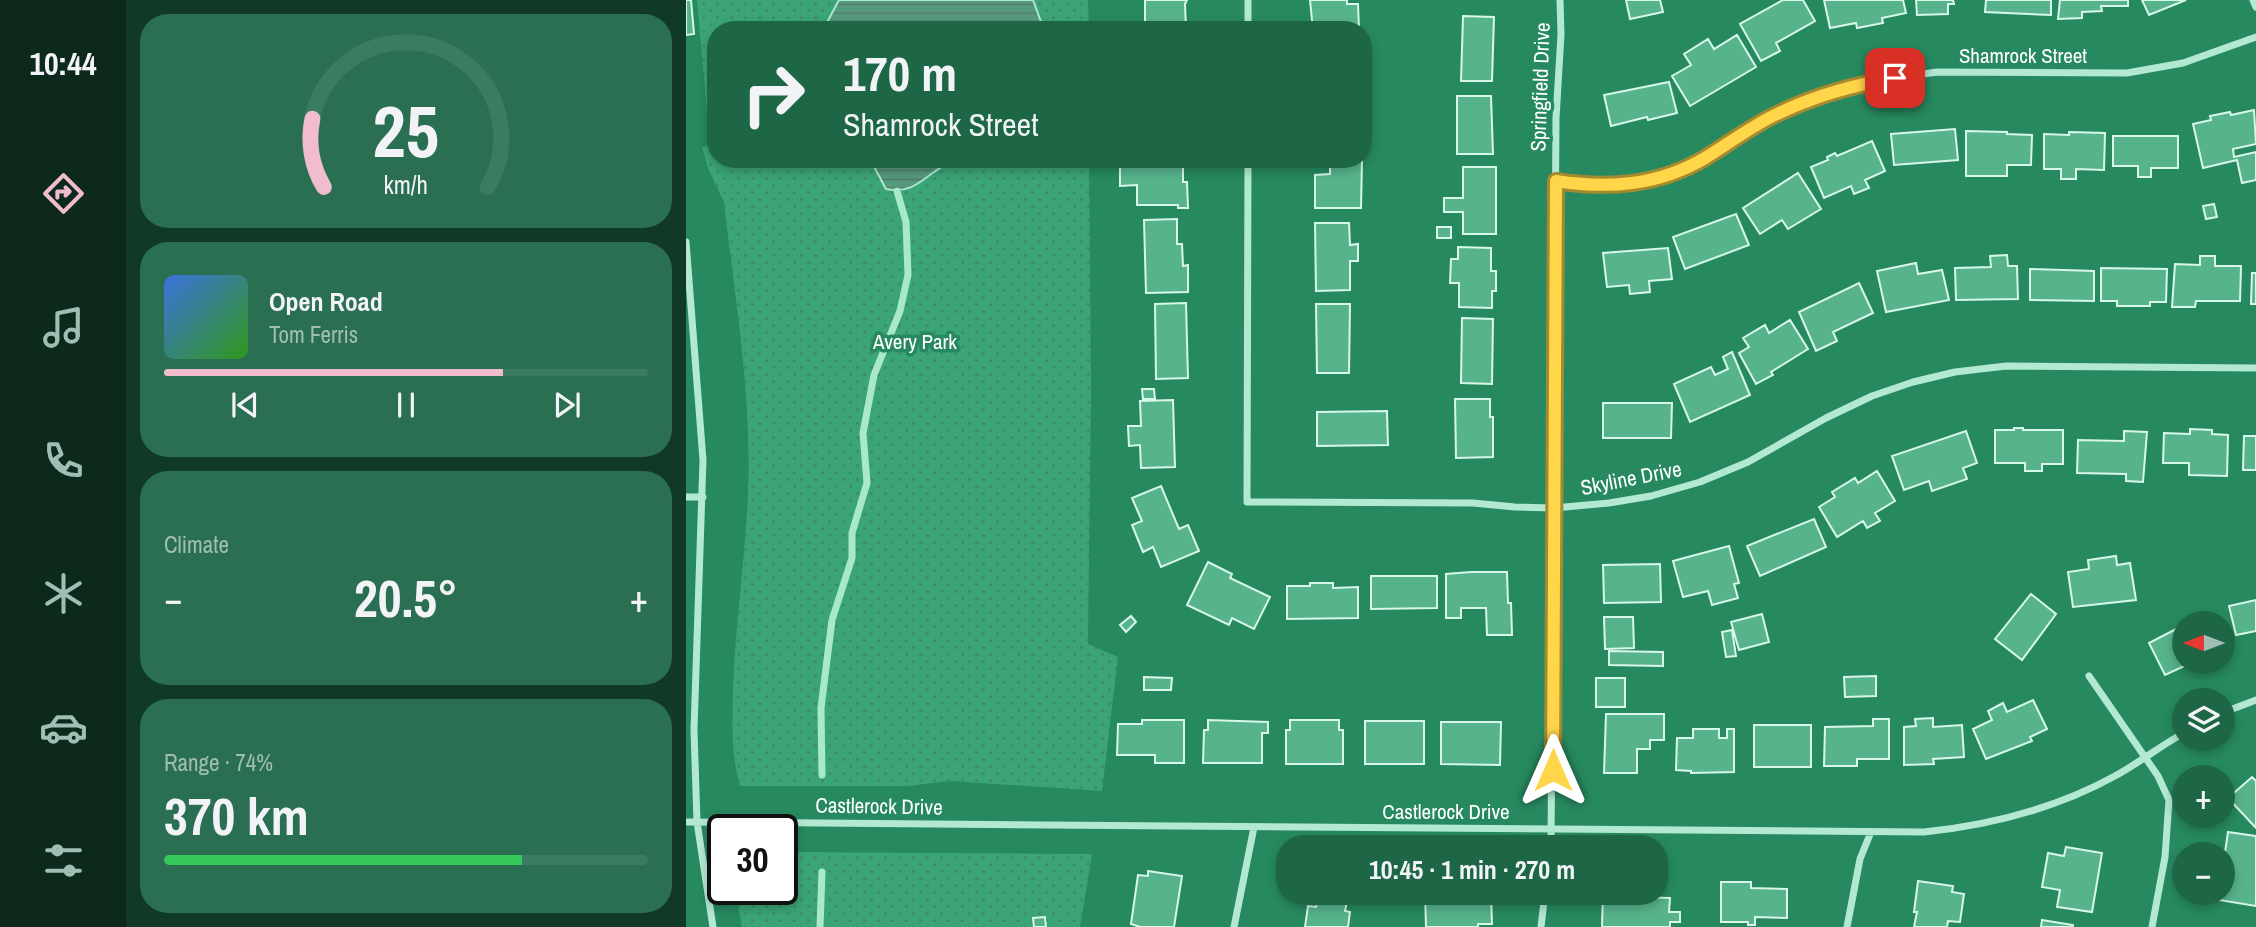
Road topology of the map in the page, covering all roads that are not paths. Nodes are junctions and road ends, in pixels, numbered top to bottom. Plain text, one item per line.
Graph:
1 (1248, 0) edge
2 (1560, 0) edge
3 (2253, 0) edge
4 (2256, 7) edge
5 (1248, 21) edge
6 (2256, 37) edge
7 (1248, 168) edge
8 (1556, 181) junction
9 (686, 242) edge
10 (2256, 368) edge
11 (686, 497) edge
12 (703, 497) junction
13 (1554, 508) junction
14 (2089, 676) dead end
15 (2256, 700) edge
16 (2235, 708) edge
17 (2172, 741) edge
18 (2146, 757) junction
19 (686, 822) edge
20 (698, 822) junction
21 (1254, 827) junction
22 (1553, 830) junction
23 (1871, 832) junction
24 (1552, 835) edge
25 (1544, 905) edge
26 (2152, 926) edge
27 (713, 927) edge
28 (1234, 927) edge
29 (1541, 927) edge
30 (1847, 927) edge
31 (2161, 927) edge

1 - 5 street
2 - 8 street, Springfield Drive
3 - 4 street
6 - 8 street, Shamrock Street
7 - 13 street, Skyline Drive
8 - 13 street, Springfield Drive
9 - 12 street
10 - 13 street, Skyline Drive
11 - 12 street
12 - 20 street
13 - 22 street, Springfield Drive
14 - 18 street
15 - 16 street
17 - 18 street, Castlerock Drive
18 - 23 street, Castlerock Drive
18 - 26 street
19 - 20 street, Castlerock Drive
20 - 21 street, Castlerock Drive
20 - 27 street
21 - 22 street, Castlerock Drive
21 - 28 street
22 - 23 street, Castlerock Drive
22 - 24 street, Springfield Drive
23 - 30 street
25 - 29 street
26 - 31 street

